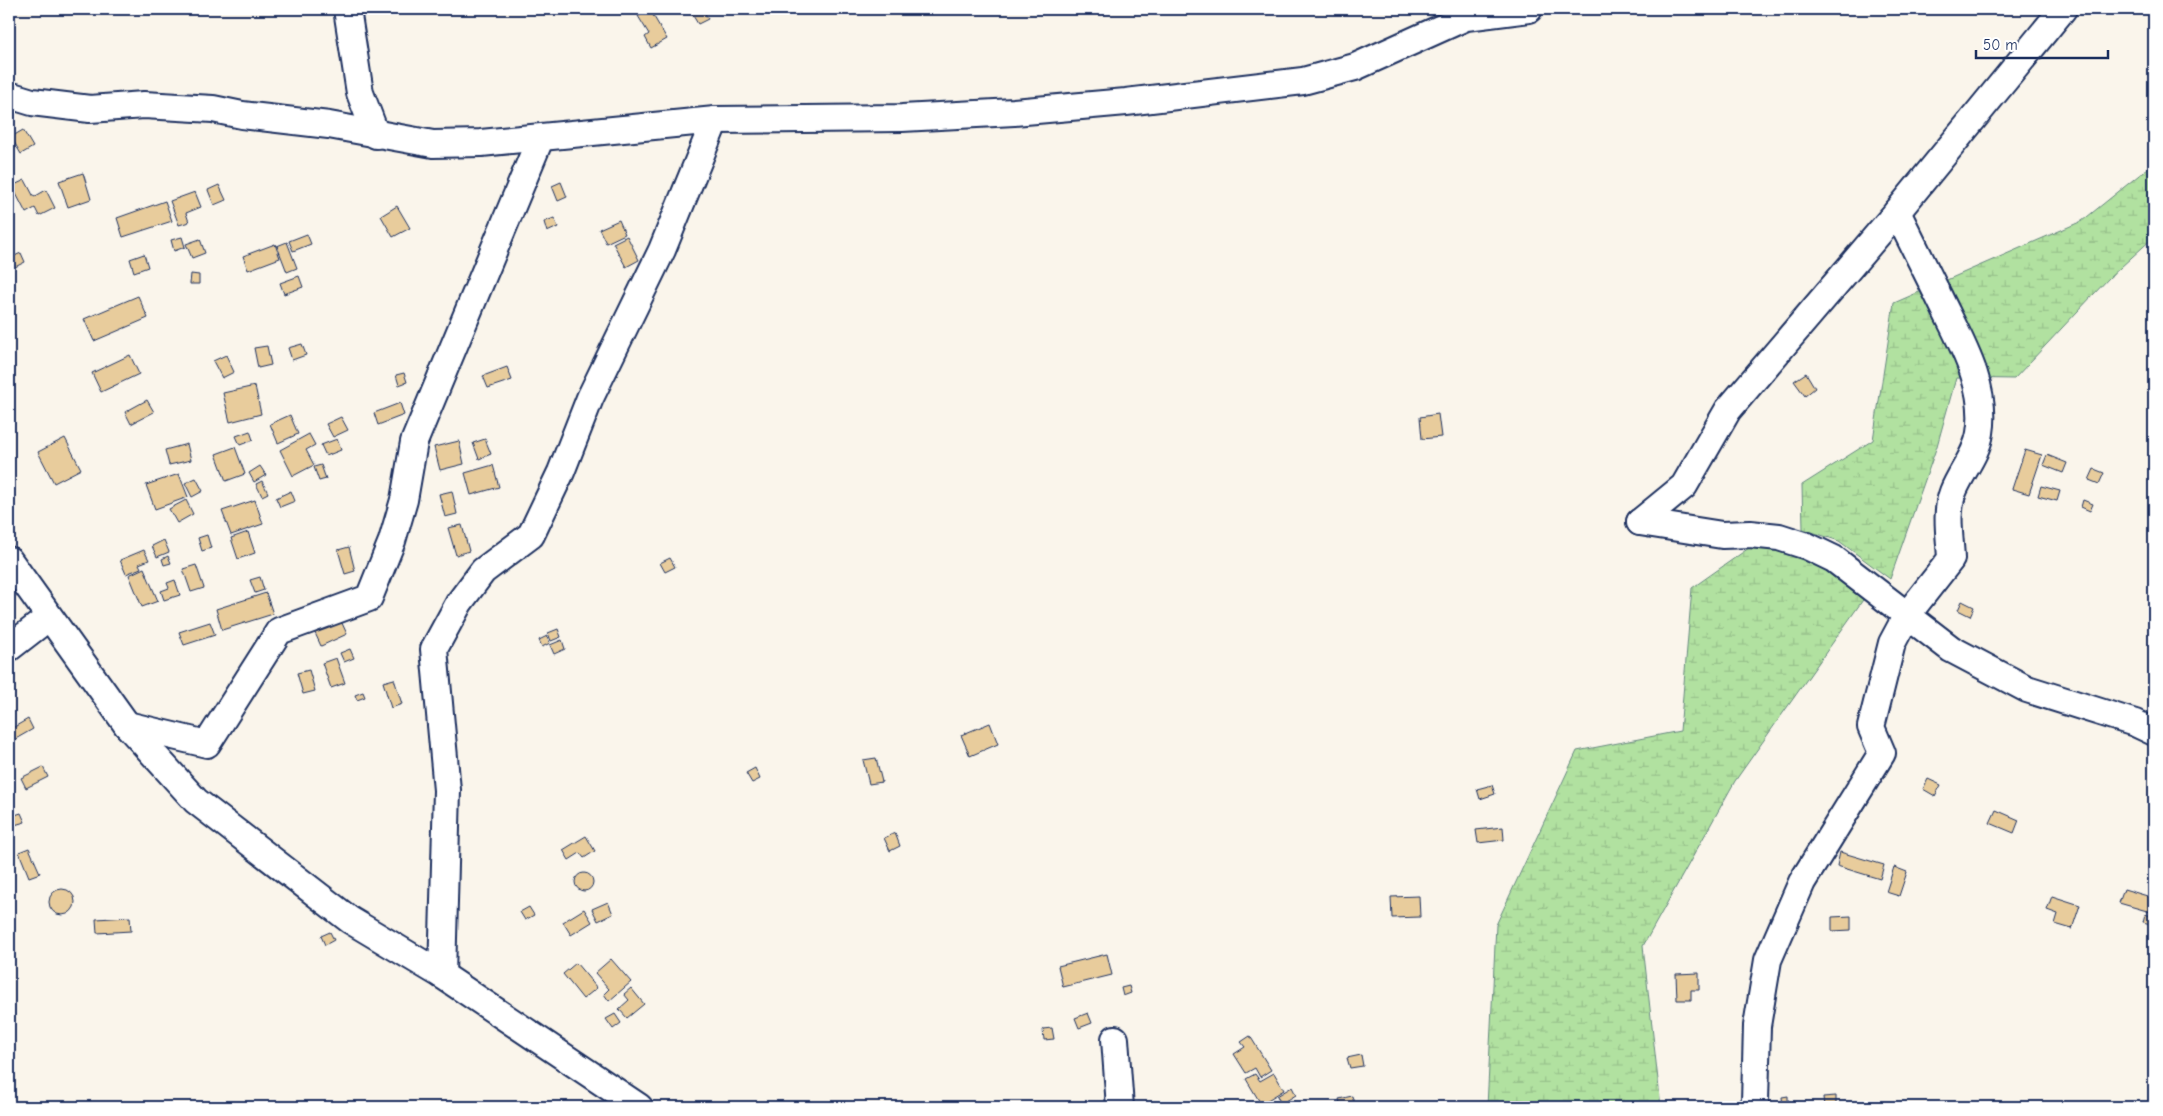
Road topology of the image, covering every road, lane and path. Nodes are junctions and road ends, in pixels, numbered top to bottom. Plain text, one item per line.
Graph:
1 (347, 9) edge
2 (1528, 9) edge
3 (2064, 9) edge
4 (9, 95) edge
5 (715, 120) junction
6 (376, 135) junction
7 (540, 139) junction
8 (1897, 212) junction
9 (9, 560) edge
10 (1908, 615) junction
11 (49, 617) junction
12 (9, 648) edge
13 (128, 725) junction
14 (2154, 732) edge
15 (442, 975) junction
16 (1115, 1039) dead end
17 (639, 1107) edge
18 (1120, 1107) edge
19 (1752, 1107) edge

1 - 6 street
2 - 5 street
3 - 8 street
4 - 6 street
5 - 7 street
5 - 15 street
6 - 7 street
7 - 13 street
8 - 10 street
8 - 10 street
9 - 11 street
10 - 14 street
10 - 19 street
11 - 12 street
11 - 13 street
13 - 15 street
15 - 17 street
16 - 18 street

